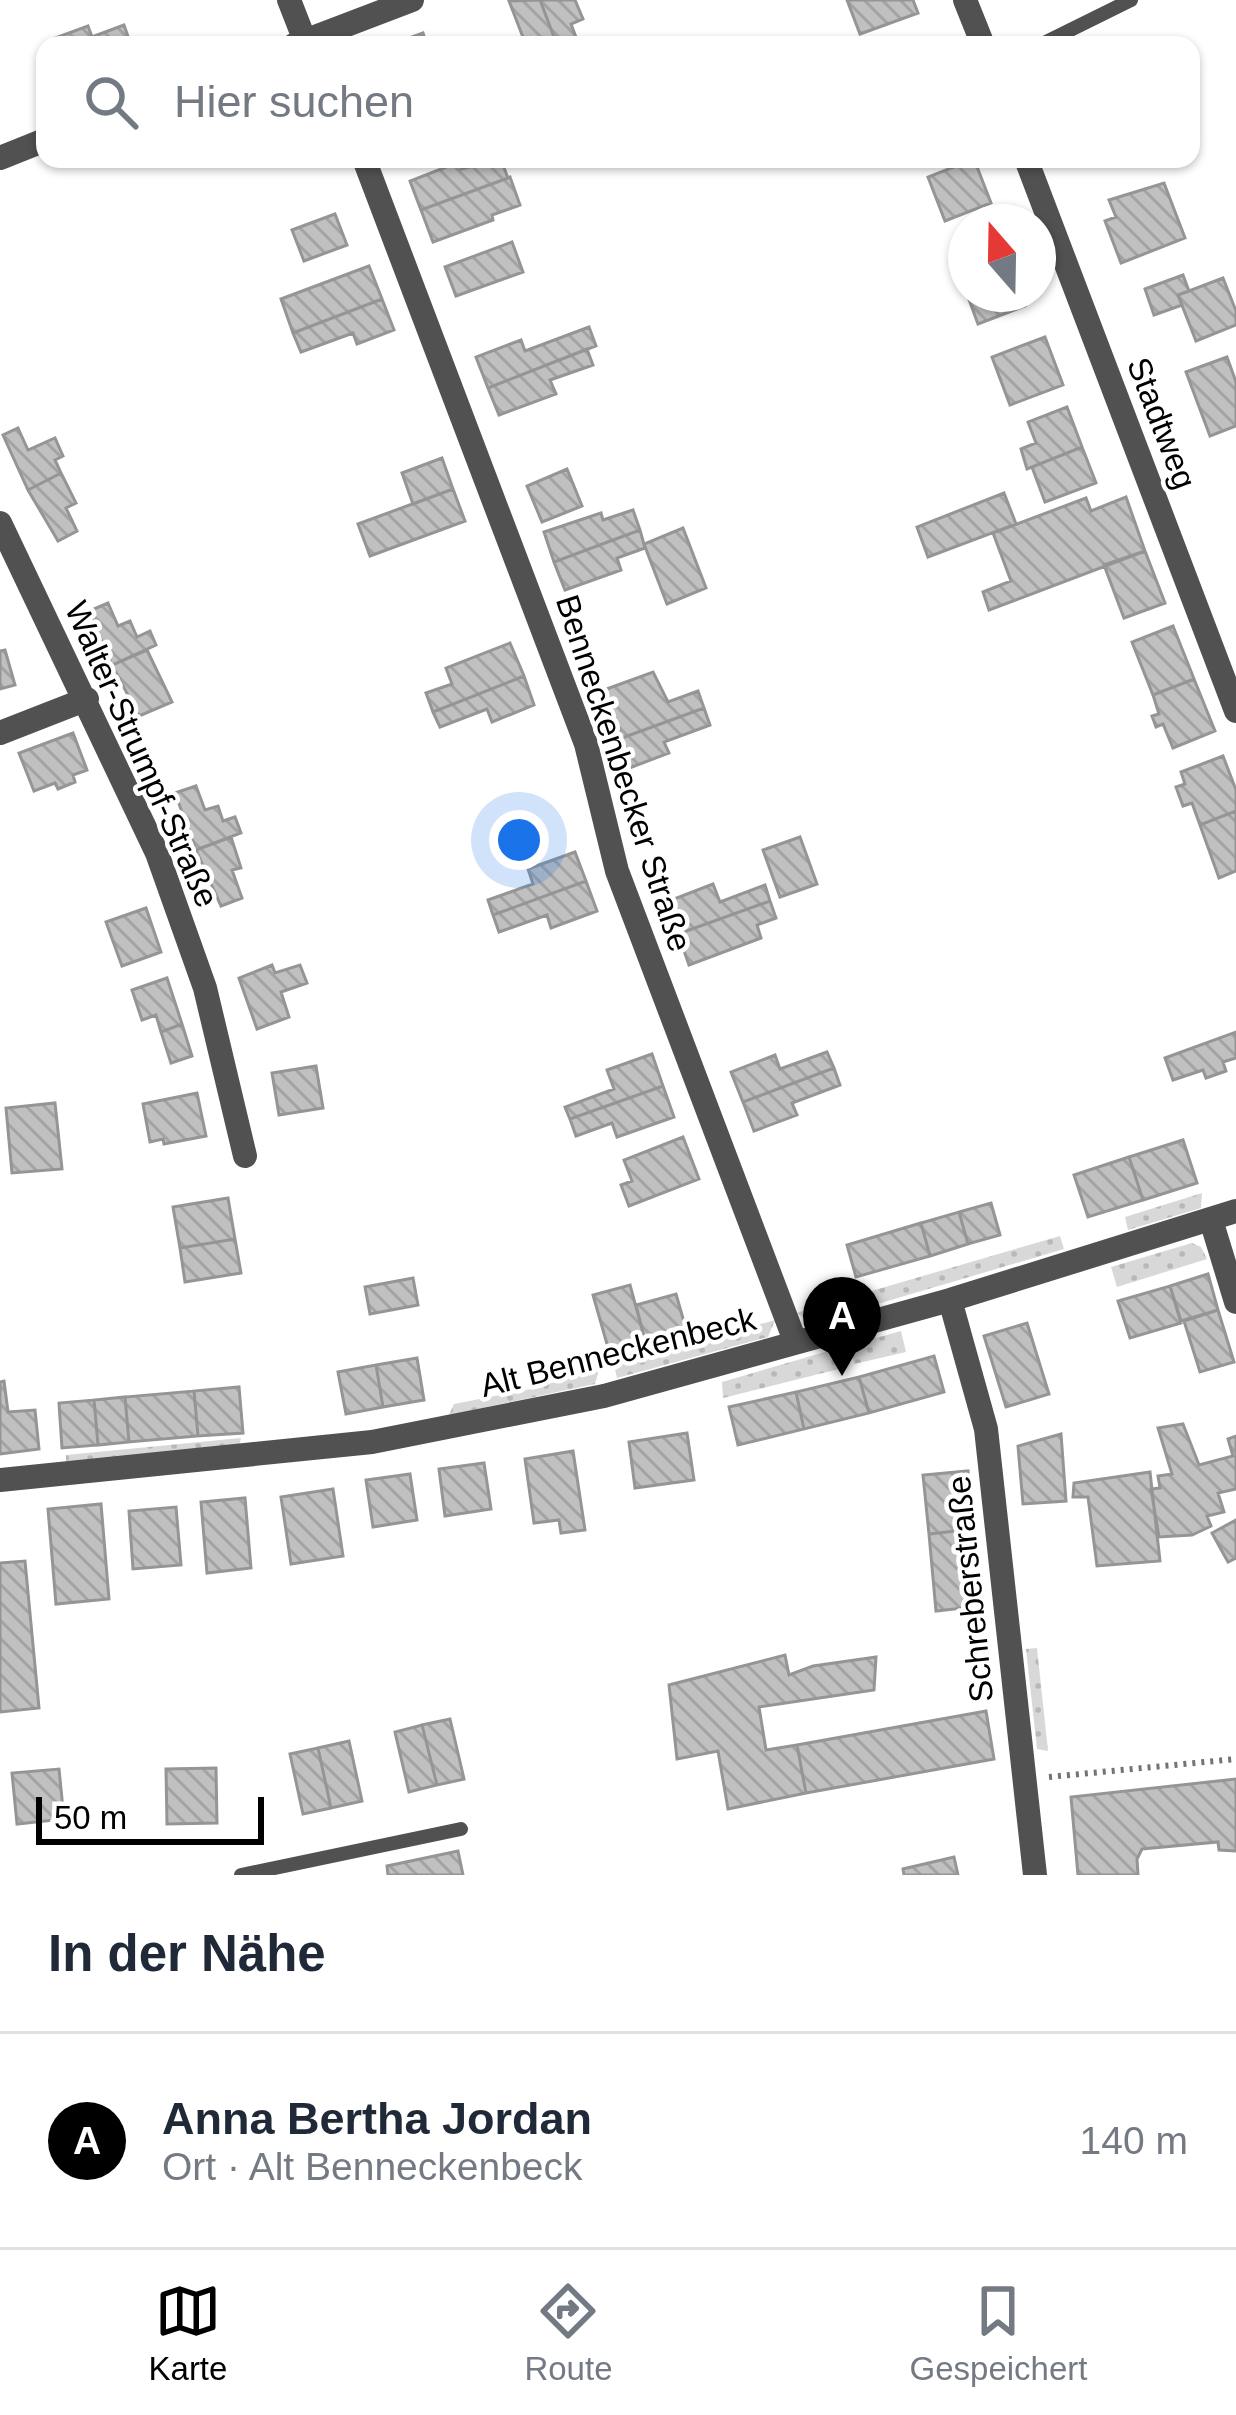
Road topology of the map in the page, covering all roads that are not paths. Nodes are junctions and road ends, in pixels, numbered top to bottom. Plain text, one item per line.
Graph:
1 (290, 0) edge
2 (412, 0) edge
3 (965, 0) edge
4 (1131, 0) edge
5 (306, 36) edge
6 (324, 36) edge
7 (979, 36) edge
8 (1058, 36) edge
9 (36, 144) edge
10 (0, 158) edge
11 (367, 168) edge
12 (1029, 168) edge
13 (0, 523) edge
14 (87, 699) junction
15 (1236, 711) edge
16 (0, 733) edge
17 (245, 1156) dead end
18 (1236, 1211) edge
19 (1211, 1220) junction
20 (950, 1300) junction
21 (1236, 1302) edge
22 (794, 1341) junction
23 (0, 1480) edge
24 (461, 1829) dead end
25 (241, 1875) edge
26 (1035, 1875) edge

1 - 5 street
2 - 6 street
3 - 7 street
4 - 8 lane
9 - 10 street
11 - 22 street, Benneckenbecker Straße
12 - 15 street, Stadtweg
13 - 14 street, Walter-Strumpf-Straße
14 - 16 street
14 - 17 street, Walter-Strumpf-Straße
18 - 19 street, Alt Benneckenbeck
19 - 20 street, Alt Benneckenbeck
19 - 21 street
20 - 22 street, Alt Benneckenbeck
20 - 26 street, Schreberstraße
22 - 23 street, Alt Benneckenbeck
24 - 25 lane

